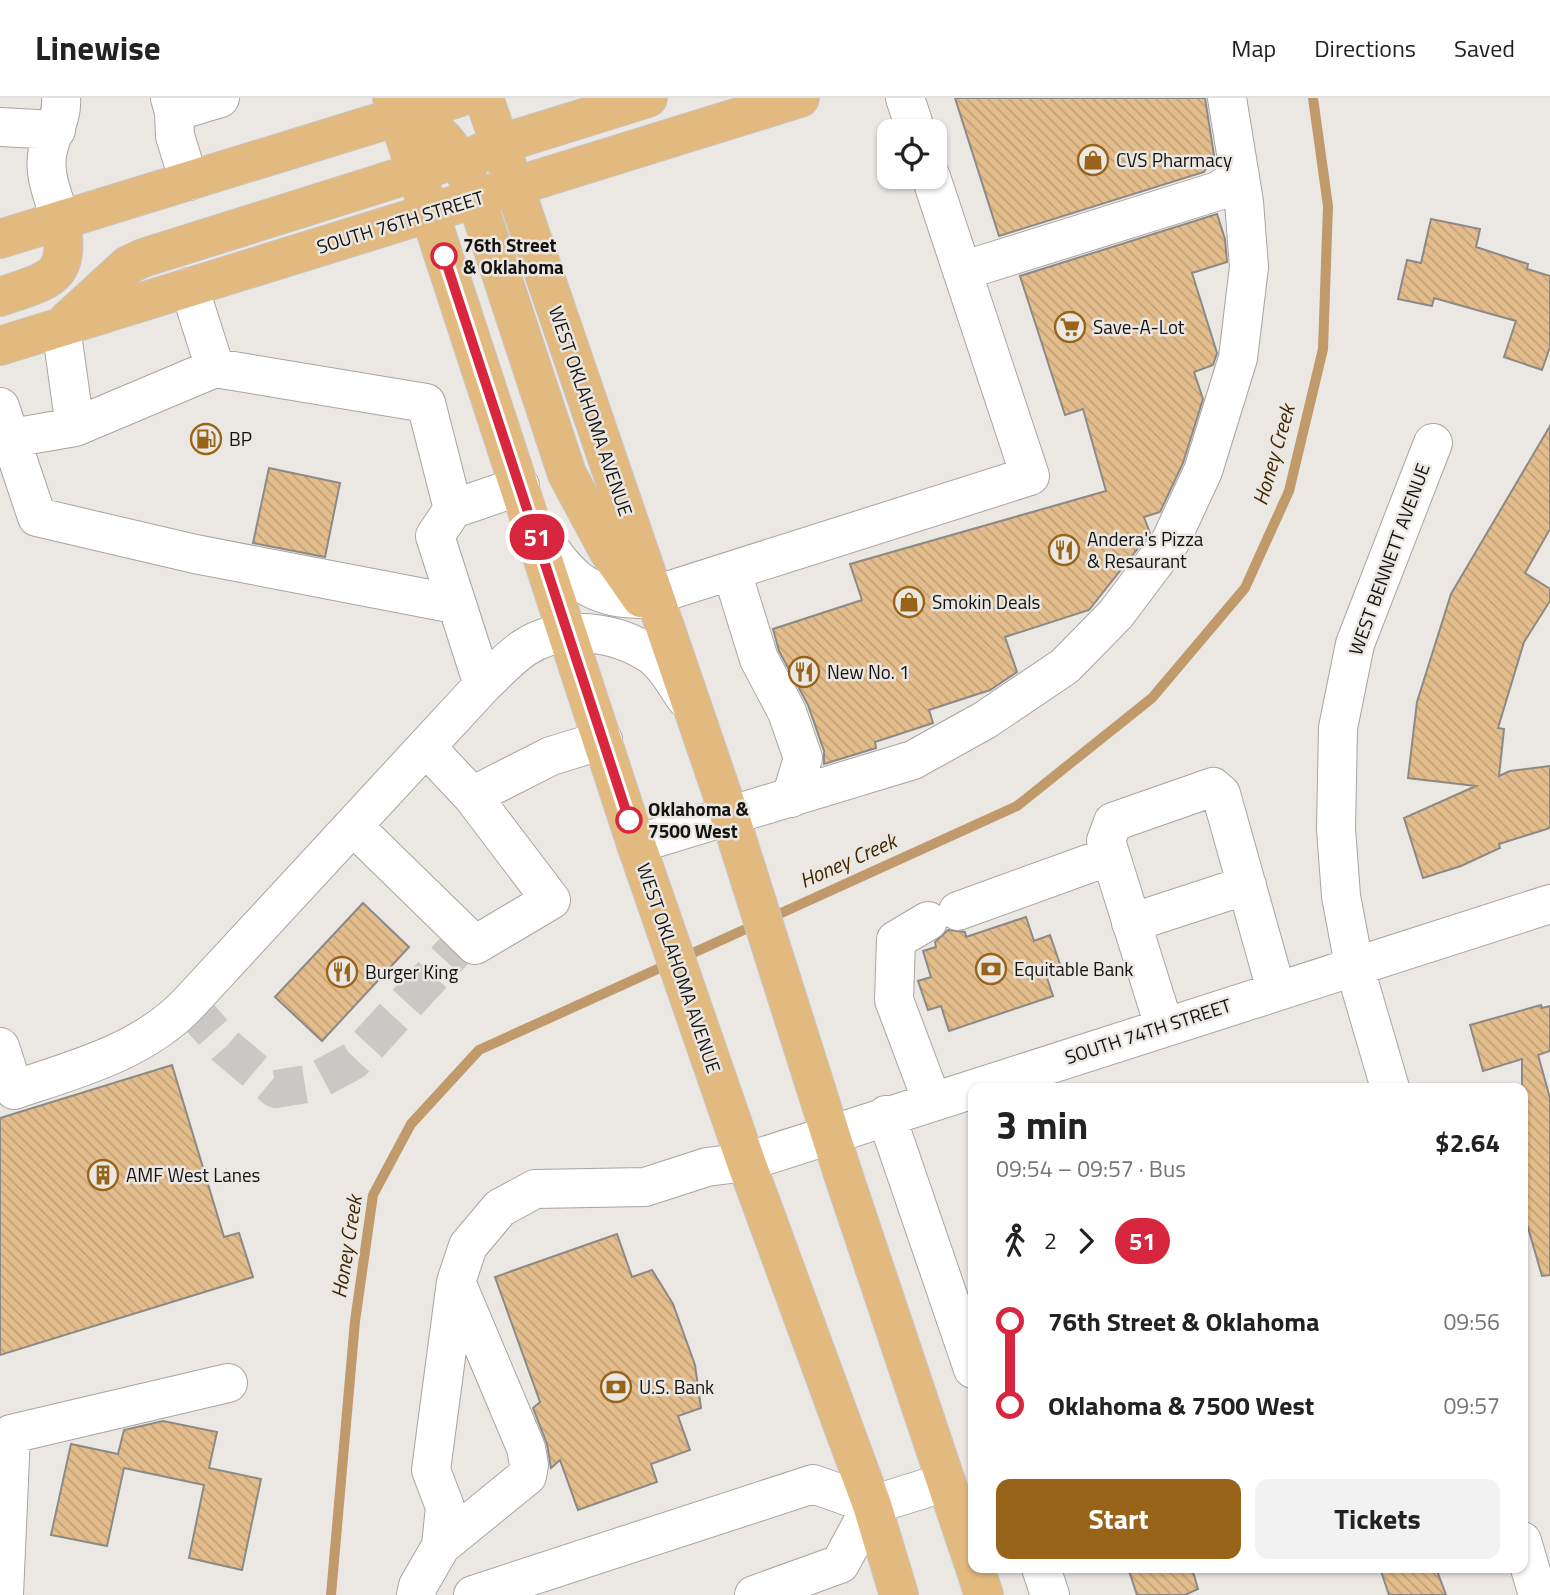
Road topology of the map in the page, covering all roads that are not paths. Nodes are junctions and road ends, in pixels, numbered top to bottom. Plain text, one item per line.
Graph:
1 (220, 98) edge
2 (483, 98) edge
3 (648, 98) edge
4 (800, 98) edge
5 (905, 98) edge
6 (1227, 98) edge
7 (448, 99) edge
8 (172, 105) edge
9 (395, 107) edge
10 (912, 119) edge
11 (0, 127) edge
12 (54, 128) edge
13 (0, 151) edge
14 (474, 161) junction
15 (416, 172) junction
16 (1240, 176) junction
17 (188, 181) junction
18 (514, 186) junction
19 (935, 189) edge
20 (430, 212) junction
21 (61, 220) junction
22 (0, 239) edge
23 (962, 271) junction
24 (190, 287) junction
25 (0, 297) edge
26 (61, 327) junction
27 (0, 345) edge
28 (215, 368) junction
29 (4, 428) edge
30 (75, 428) junction
31 (1433, 443) dead end
32 (526, 504) junction
33 (453, 509) junction
34 (732, 572) junction
35 (648, 598) junction
36 (455, 604) junction
37 (568, 632) junction
38 (483, 685) junction
39 (693, 710) junction
40 (603, 740) junction
41 (427, 748) junction
42 (472, 796) junction
43 (791, 798) junction
44 (730, 817) junction
45 (353, 826) junction
46 (636, 844) junction
47 (1110, 856) junction
48 (1247, 885) junction
49 (1550, 904) edge
50 (1131, 922) junction
51 (1354, 965) junction
52 (1276, 990) junction
53 (1164, 1026) junction
54 (0, 1047) edge
55 (988, 1083) edge
56 (1389, 1083) edge
57 (968, 1089) edge
58 (932, 1101) junction
59 (886, 1115) junction
60 (830, 1133) junction
61 (746, 1162) junction
62 (456, 1282) junction
63 (968, 1354) edge
64 (228, 1382) dead end
65 (946, 1482) junction
66 (872, 1505) junction
67 (441, 1546) junction
68 (968, 1547) edge
69 (1528, 1561) edge
70 (977, 1573) edge
71 (1043, 1573) edge
72 (4, 1595) edge
73 (416, 1595) edge
74 (473, 1595) edge
75 (754, 1595) edge
76 (899, 1595) edge
77 (984, 1595) edge
78 (1051, 1595) edge
79 (1538, 1595) edge

1 - 8 street
2 - 14 main road
3 - 14 main road
4 - 18 main road, SOUTH 76TH STREET
5 - 10 street
6 - 16 street
7 - 9 main road
7 - 14 main road
8 - 17 street
9 - 14 main road
9 - 15 main road, WEST OKLAHOMA AVENUE
9 - 17 main road
11 - 12 street
12 - 13 street
12 - 21 street
14 - 15 main road
14 - 18 main road, SOUTH 76TH STREET
14 - 20 main road, SOUTH 76TH STREET
14 - 35 main road
15 - 20 main road, WEST OKLAHOMA AVENUE
15 - 26 main road
16 - 23 street
16 - 43 street
17 - 21 main road
18 - 35 main road, WEST OKLAHOMA AVENUE
19 - 23 street
20 - 24 main road, SOUTH 76TH STREET
20 - 32 main road, WEST OKLAHOMA AVENUE
21 - 22 main road
21 - 25 main road
23 - 34 street
24 - 26 main road, SOUTH 76TH STREET
24 - 28 street
26 - 27 main road, SOUTH 76TH STREET
26 - 30 street
28 - 30 street
28 - 33 street
29 - 30 street
29 - 36 street
31 - 51 street, WEST BENNETT AVENUE
32 - 33 street
32 - 35 street
32 - 37 main road, WEST OKLAHOMA AVENUE
33 - 36 street
34 - 35 street
34 - 43 street
35 - 39 main road, WEST OKLAHOMA AVENUE
36 - 38 street
37 - 38 street
37 - 39 street
37 - 40 main road, WEST OKLAHOMA AVENUE
38 - 41 street
39 - 44 main road, WEST OKLAHOMA AVENUE
40 - 42 street
40 - 46 main road, WEST OKLAHOMA AVENUE
41 - 42 street
41 - 45 street
42 - 45 street
43 - 44 street
44 - 46 street
44 - 60 main road, WEST OKLAHOMA AVENUE
45 - 54 street
46 - 61 main road, WEST OKLAHOMA AVENUE
47 - 48 street
47 - 50 street
47 - 58 street
48 - 50 street
48 - 52 street
49 - 51 street, SOUTH 74TH STREET
50 - 53 street
51 - 52 street, SOUTH 74TH STREET
51 - 56 street, WEST BENNETT AVENUE
52 - 53 street, SOUTH 74TH STREET
53 - 55 street, SOUTH 74TH STREET
57 - 58 street, SOUTH 74TH STREET
58 - 59 street, SOUTH 74TH STREET
59 - 60 street, SOUTH 74TH STREET
59 - 63 street
60 - 61 street, SOUTH 74TH STREET
60 - 65 main road, WEST OKLAHOMA AVENUE
61 - 62 street, SOUTH 74TH STREET
61 - 66 main road, WEST OKLAHOMA AVENUE
62 - 67 street, SOUTH 74TH STREET
62 - 67 street
64 - 72 street
65 - 66 street
65 - 68 main road, WEST OKLAHOMA AVENUE
66 - 74 street
66 - 75 street
66 - 76 main road, WEST OKLAHOMA AVENUE
67 - 73 street
69 - 79 street
70 - 77 main road
71 - 78 street

